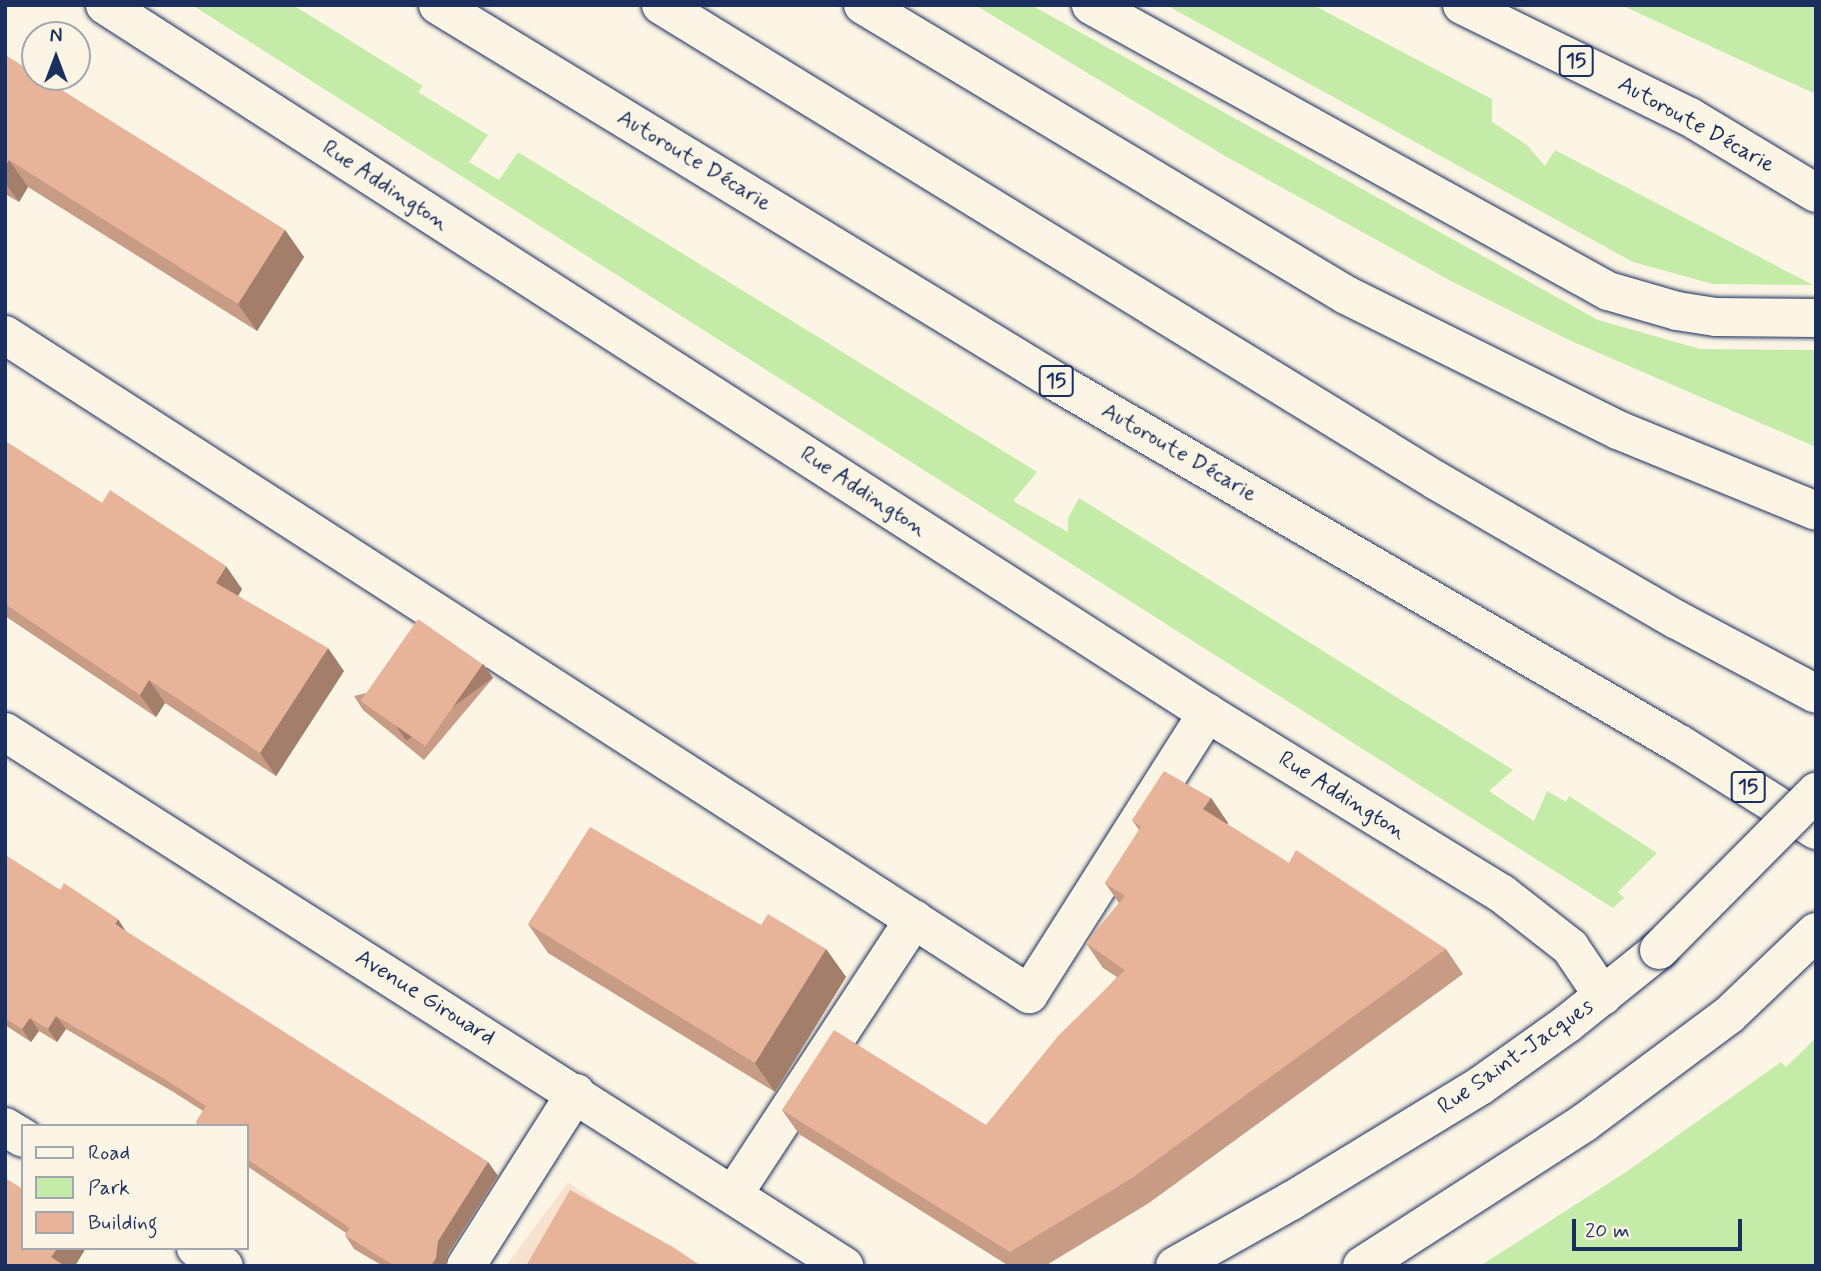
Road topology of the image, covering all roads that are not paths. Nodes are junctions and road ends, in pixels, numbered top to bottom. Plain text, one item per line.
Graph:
1 (105, 5) edge
2 (438, 5) edge
3 (661, 5) edge
4 (863, 5) edge
5 (1091, 5) edge
6 (1462, 5) edge
7 (1690, 117) junction
8 (1816, 162) edge
9 (1816, 193) edge
10 (1816, 318) edge
11 (5, 335) edge
12 (1816, 511) edge
13 (1816, 694) edge
14 (1207, 713) junction
15 (5, 732) edge
16 (1816, 792) edge
17 (1816, 830) edge
18 (914, 919) junction
19 (1816, 932) edge
20 (1603, 996) junction
21 (576, 1093) junction
22 (5, 1127) edge
23 (21, 1137) edge
24 (733, 1195) junction
25 (200, 1250) edge
26 (224, 1266) edge
27 (466, 1266) edge
28 (844, 1266) edge
29 (1175, 1266) edge
30 (1362, 1266) edge

1 - 14 main road, Rue Addington
2 - 17 main road, Autoroute Décarie / 15
3 - 13 main road
4 - 12 main road
5 - 10 main road
6 - 7 main road, Autoroute Décarie / 15
7 - 8 main road
7 - 9 main road, Autoroute Décarie / 15
11 - 18 main road
14 - 18 main road
14 - 20 main road, Rue Addington
15 - 21 main road, Avenue Girouard
16 - 20 main road, Rue Saint-Jacques, bridge
18 - 24 main road
19 - 30 main road
20 - 29 main road, Rue Saint-Jacques
21 - 24 main road, Avenue Girouard
21 - 27 main road
22 - 23 main road
24 - 28 main road, Avenue Girouard
25 - 26 main road

